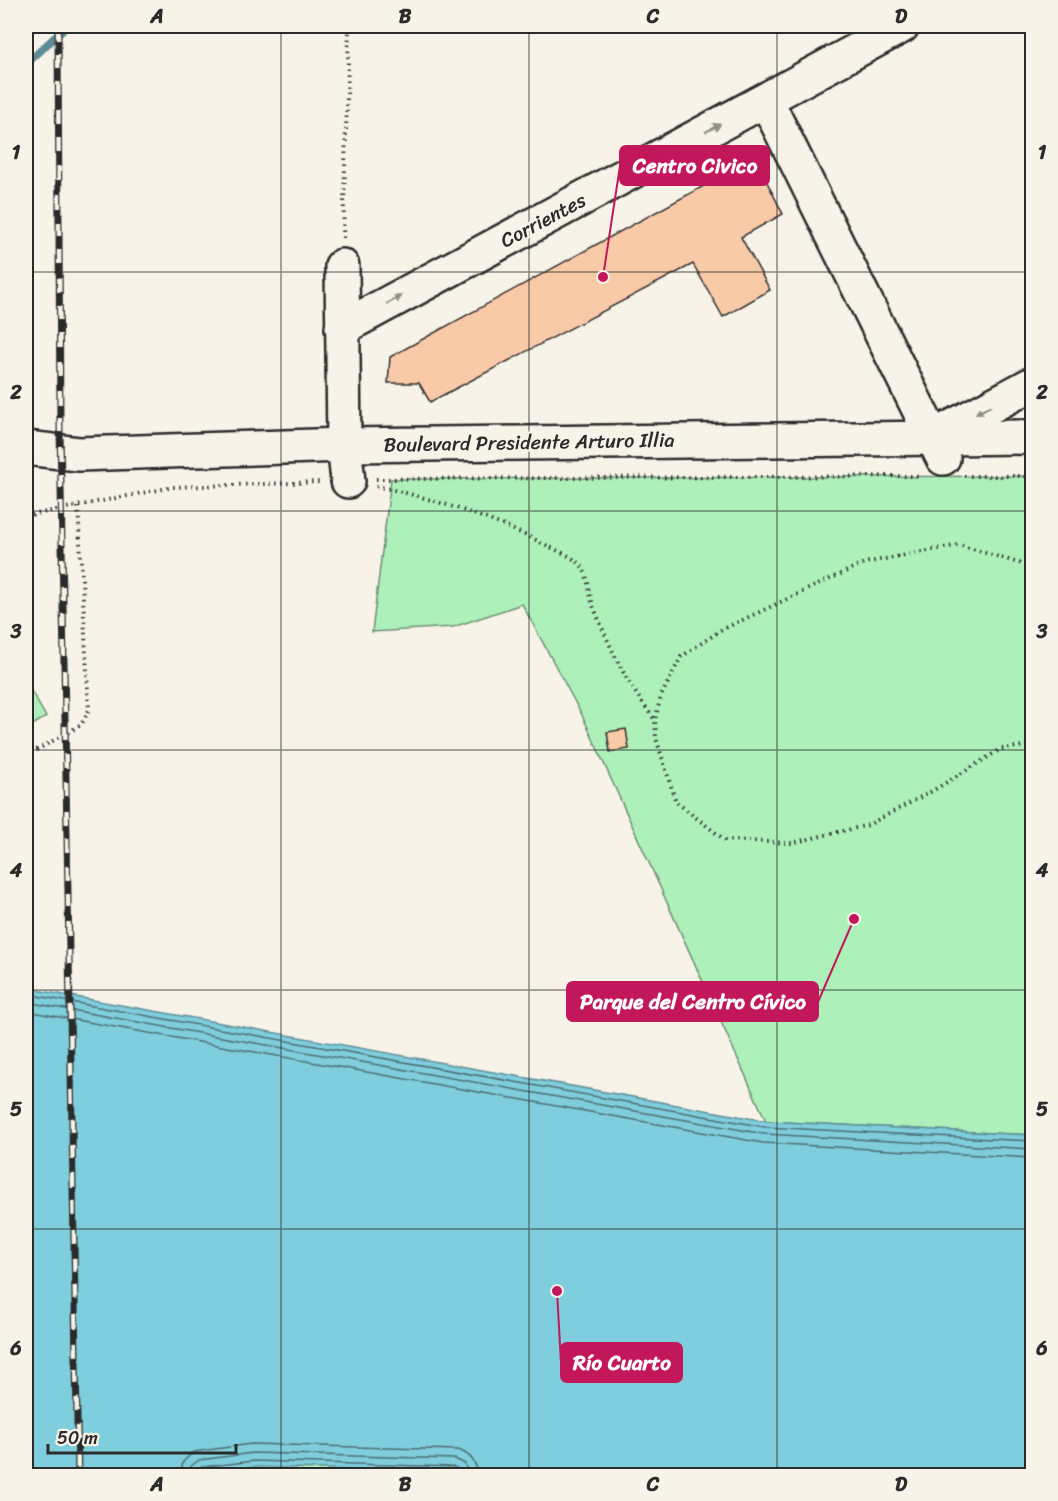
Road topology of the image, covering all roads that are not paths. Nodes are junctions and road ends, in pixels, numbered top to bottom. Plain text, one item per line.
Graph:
1 (902, 26) edge
2 (765, 100) junction
3 (342, 266) road end
4 (342, 328) junction
5 (1032, 384) edge
6 (1032, 437) edge
7 (26, 448) edge
8 (1032, 459) edge
9 (941, 462) junction
10 (346, 463) junction
11 (26, 467) edge

1 - 2 main road, Corrientes
4 -> 2 main road, Corrientes
2 - 9 main road
3 - 4 main road
4 - 10 main road
5 -> 9 main road
6 - 9 main road, Boulevard Presidente Arturo Illia
7 - 10 main road, Boulevard Presidente Arturo Illia
8 - 9 main road, Boulevard Presidente Arturo Illia
9 - 10 main road, Boulevard Presidente Arturo Illia
10 - 11 main road, Boulevard Presidente Arturo Illia

